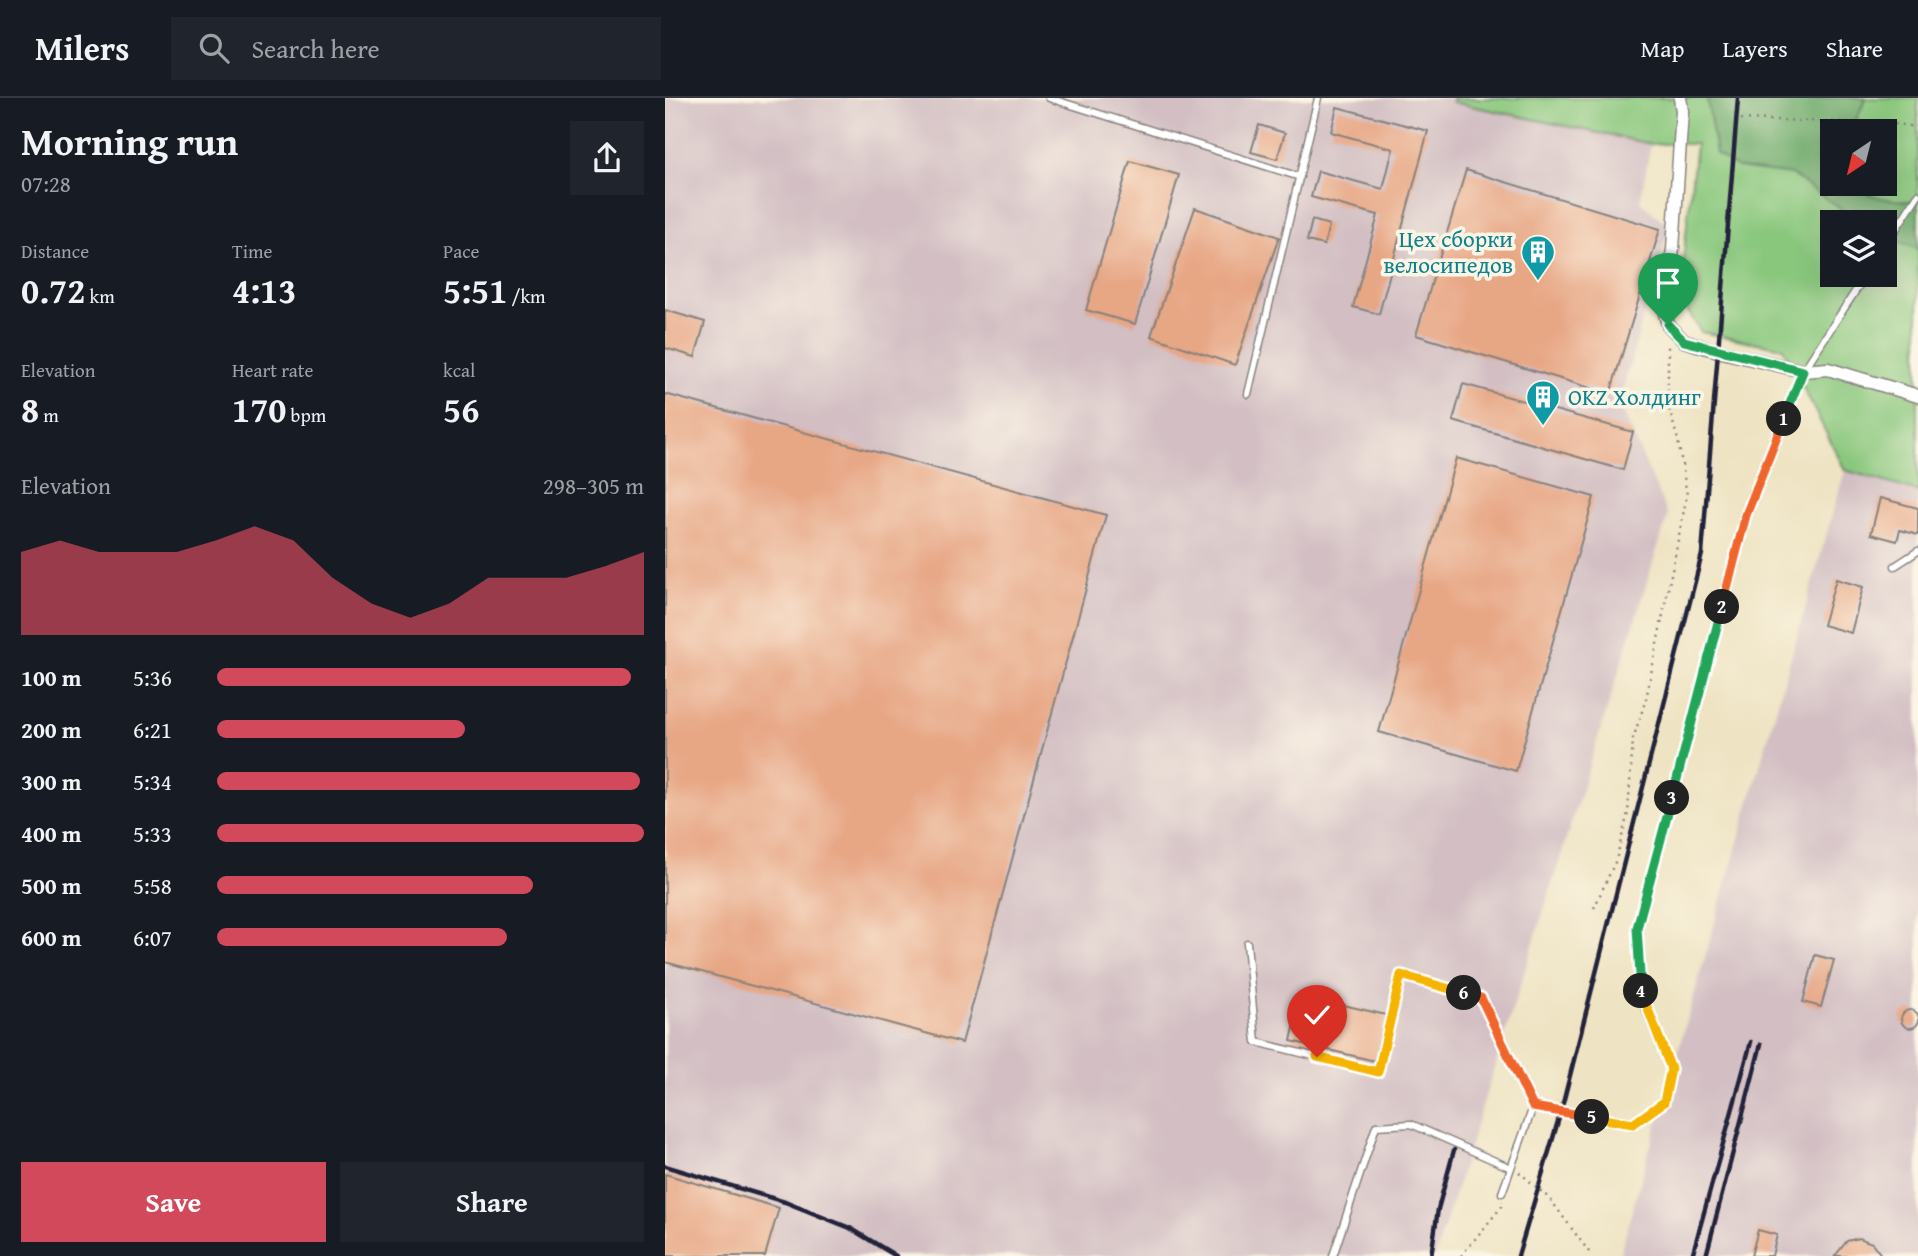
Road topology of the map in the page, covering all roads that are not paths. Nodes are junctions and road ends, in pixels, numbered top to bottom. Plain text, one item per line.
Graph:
1 (1049, 98) edge
2 (1318, 98) edge
3 (1680, 98) edge
4 (1300, 177) junction
5 (1918, 195) edge
6 (1897, 227) edge
7 (1858, 287) edge
8 (1803, 371) junction
9 (1248, 394) dead end
10 (1918, 396) edge
11 (1918, 551) edge
12 (1895, 566) dead end
13 (1247, 943) dead end
14 (1533, 1107) junction
15 (1511, 1168) junction
16 (1502, 1193) road end
17 (1332, 1256) edge

1 - 4 lane
2 - 4 lane
3 - 8 street
4 - 9 lane
5 - 6 lane
7 - 8 lane
8 - 10 street
8 - 14 lane
11 - 12 lane
13 - 14 lane
14 - 15 lane
15 - 16 lane
15 - 17 lane

